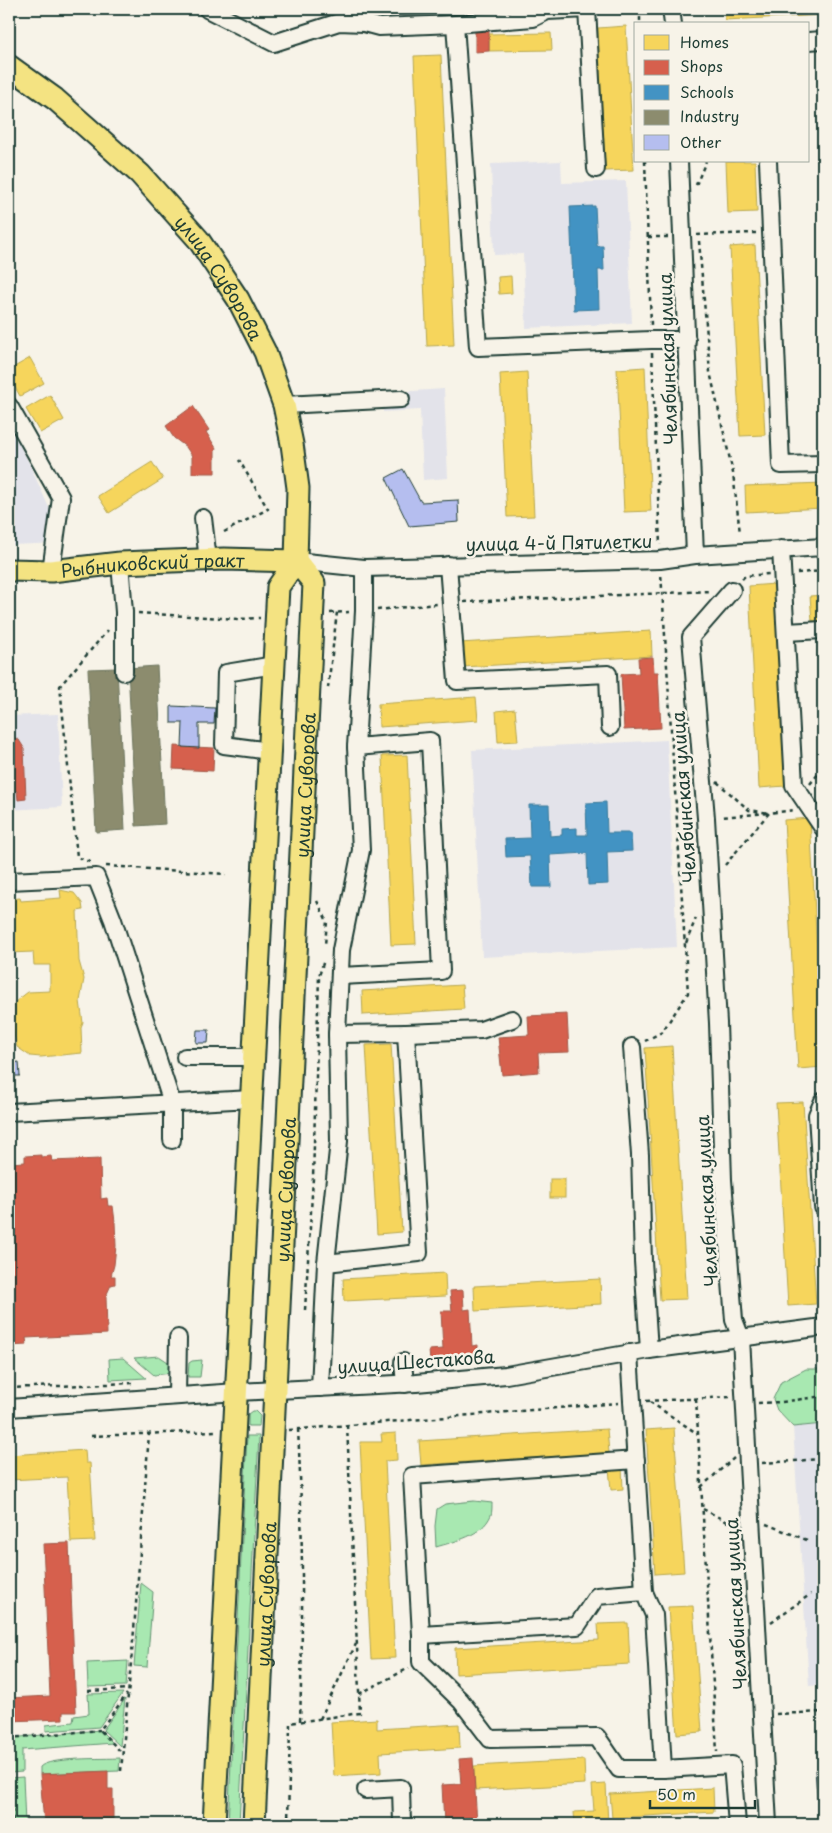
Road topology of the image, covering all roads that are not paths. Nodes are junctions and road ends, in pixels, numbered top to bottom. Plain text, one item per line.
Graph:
1 (206, 9) edge
2 (588, 9) edge
3 (671, 9) edge
4 (365, 16) edge
5 (673, 22) edge
6 (455, 24) junction
7 (823, 40) edge
8 (810, 41) edge
9 (9, 66) edge
10 (679, 162) edge
11 (768, 162) edge
12 (596, 169) dead end
13 (687, 340) junction
14 (400, 399) dead end
15 (284, 405) junction
16 (9, 406) edge
17 (823, 464) edge
18 (204, 518) dead end
19 (823, 547) edge
20 (781, 550) junction
21 (695, 555) junction
22 (208, 560) junction
23 (296, 561) junction
24 (120, 564) junction
25 (448, 565) junction
26 (364, 568) junction
27 (9, 570) edge
28 (52, 571) junction
29 (732, 590) road end
30 (823, 630) edge
31 (786, 632) junction
32 (274, 665) junction
33 (124, 672) dead end
34 (610, 727) dead end
35 (356, 747) junction
36 (270, 751) junction
37 (823, 828) edge
38 (9, 881) edge
39 (340, 976) junction
40 (512, 1019) dead end
41 (337, 1034) junction
42 (406, 1034) junction
43 (632, 1047) road end
44 (253, 1056) junction
45 (185, 1057) dead end
46 (252, 1099) junction
47 (823, 1101) edge
48 (172, 1103) junction
49 (9, 1112) edge
50 (172, 1140) dead end
51 (823, 1207) edge
52 (326, 1263) junction
53 (823, 1328) edge
54 (178, 1338) dead end
55 (741, 1338) junction
56 (649, 1350) junction
57 (629, 1354) junction
58 (403, 1362) dead end
59 (405, 1384) junction
60 (320, 1388) junction
61 (276, 1390) junction
62 (236, 1392) junction
63 (177, 1396) junction
64 (9, 1408) edge
65 (636, 1460) junction
66 (644, 1592) junction
67 (421, 1634) junction
68 (663, 1769) junction
69 (366, 1790) dead end
70 (214, 1824) edge
71 (254, 1824) edge
72 (402, 1824) edge
73 (737, 1824) edge
74 (768, 1824) edge

1 - 4 street
2 - 6 street
2 - 12 street
3 - 5 street
4 - 6 street
6 - 13 street
7 - 8 street
9 - 15 main road, улица Суворова
10 - 13 street, Челябинская улица
11 - 17 street
13 - 21 street, Челябинская улица
14 - 15 street
15 - 23 main road, улица Суворова
16 - 28 street
18 - 22 street
19 - 20 street, улица 4-й Пятилетки
20 - 21 street, улица 4-й Пятилетки
20 - 31 street
21 - 25 street, улица 4-й Пятилетки
22 - 23 main road, Рыбниковский тракт
22 - 24 main road, Рыбниковский тракт
23 - 26 street, улица 4-й Пятилетки
23 - 32 main road, улица Суворова
23 - 61 main road, улица Суворова
24 - 28 main road, Рыбниковский тракт
24 - 33 street
25 - 26 street, улица 4-й Пятилетки
25 - 34 street
26 - 35 street
27 - 28 main road, Рыбниковский тракт
29 - 55 street, Челябинская улица
30 - 31 street
31 - 37 street
32 - 36 main road, улица Суворова
32 - 36 street
35 - 39 street
35 - 39 street
36 - 44 main road, улица Суворова
38 - 48 street
39 - 41 street
40 - 42 street
41 - 42 street
41 - 52 street
42 - 52 street
43 - 56 street
44 - 45 street
44 - 46 main road, улица Суворова
46 - 48 street
46 - 62 main road, улица Суворова
47 - 51 street
48 - 49 street
48 - 50 street
52 - 60 street
53 - 55 street, улица Шестакова
54 - 63 street
55 - 56 street, улица Шестакова
55 - 74 street, Челябинская улица
56 - 57 street, улица Шестакова
57 - 59 street, улица Шестакова
57 - 65 street
58 - 59 street
59 - 60 street, улица Шестакова
60 - 61 street, улица Шестакова
61 - 62 street, улица Шестакова
61 - 71 main road, улица Суворова
62 - 63 street, улица Шестакова
62 - 70 main road, улица Суворова
63 - 64 street, улица Шестакова
65 - 66 street
65 - 67 street
66 - 67 street
66 - 68 street
67 - 68 street
68 - 73 street
69 - 72 street

